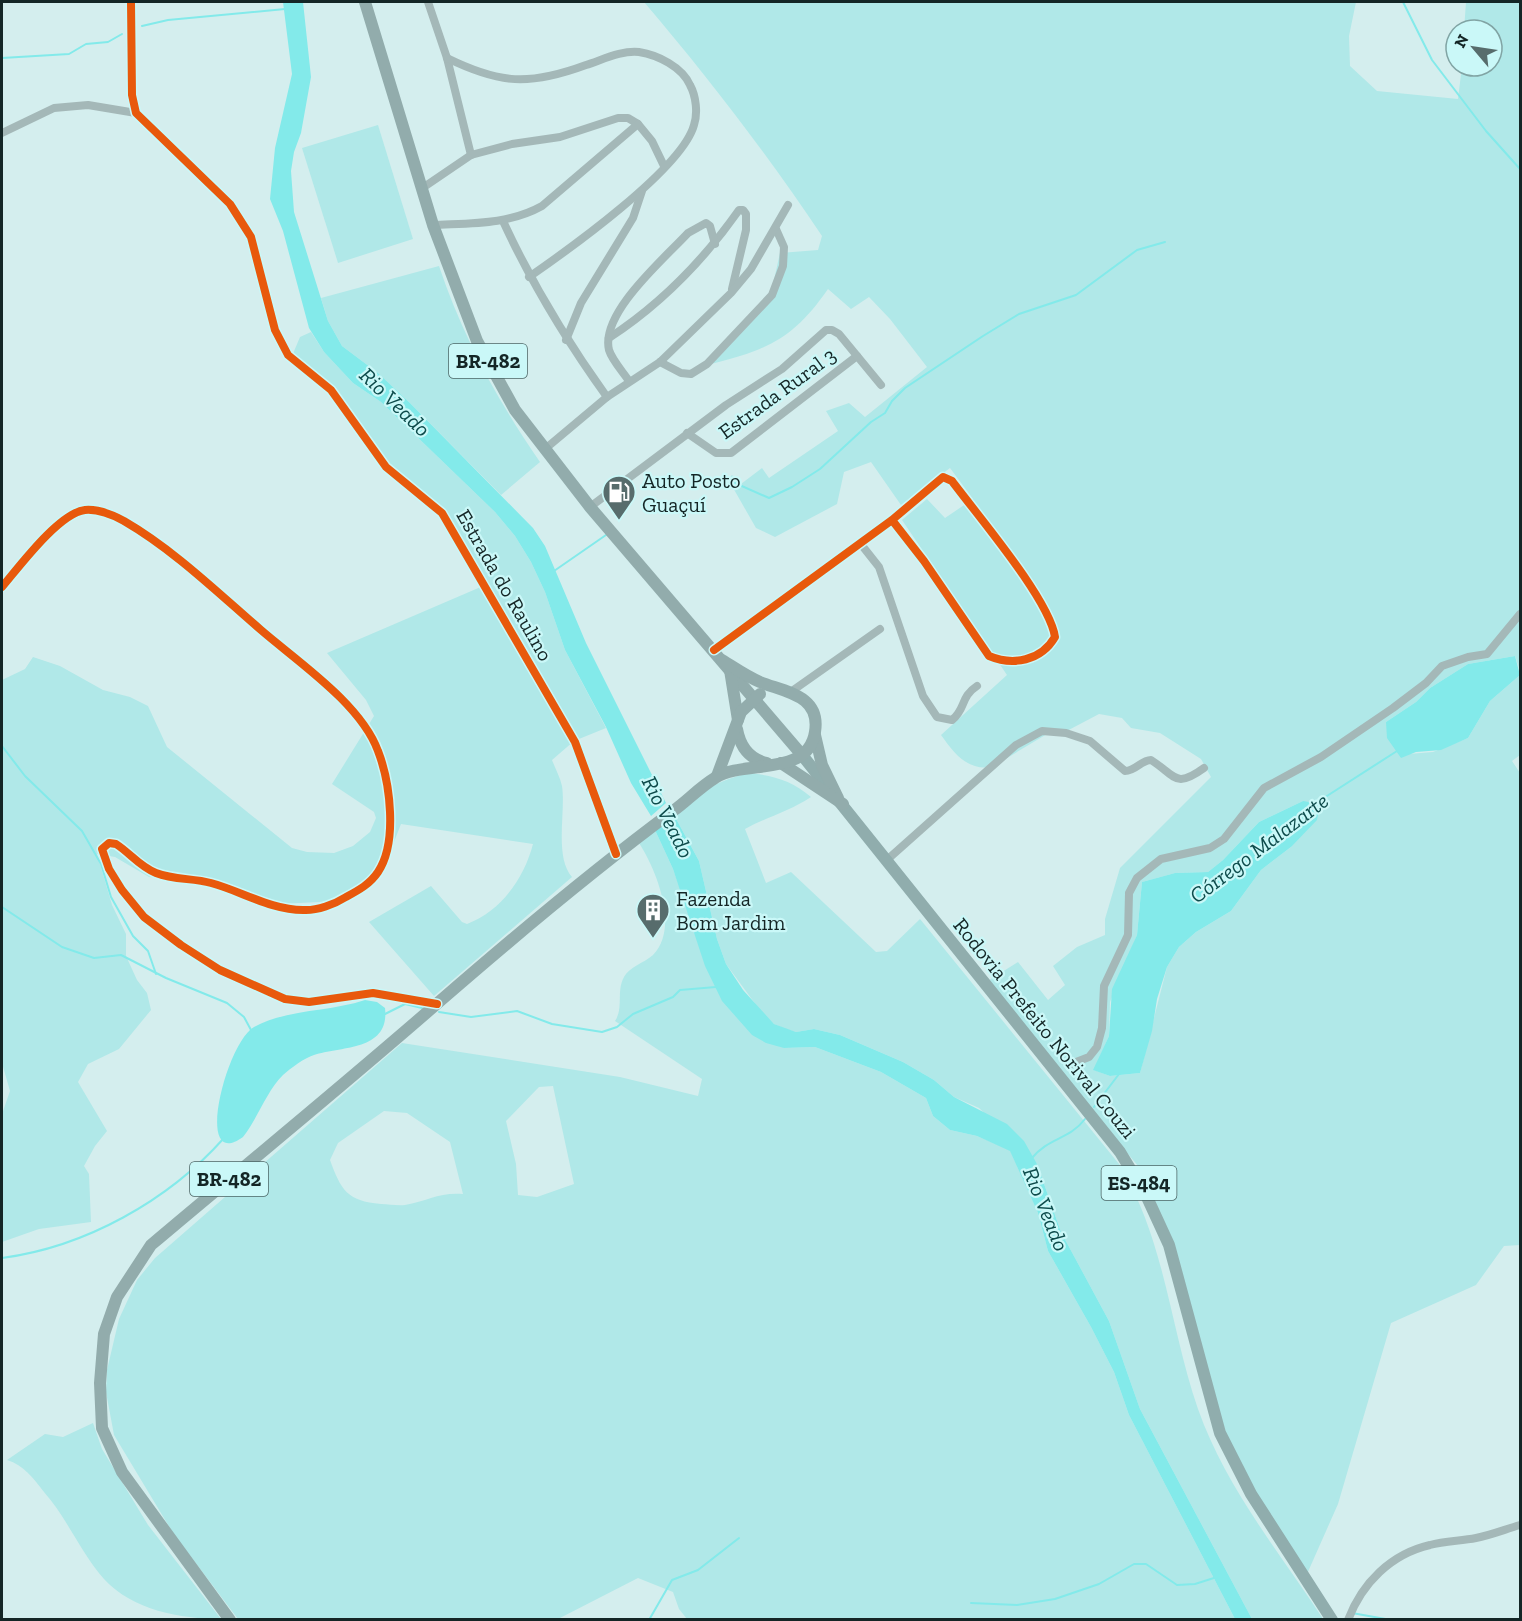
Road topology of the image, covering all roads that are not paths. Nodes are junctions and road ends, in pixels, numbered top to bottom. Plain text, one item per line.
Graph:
1 (131, 2) edge
2 (365, 2) edge
3 (428, 2) edge
4 (447, 58) junction
5 (136, 113) junction
6 (638, 124) junction
7 (2, 133) edge
8 (471, 155) junction
9 (664, 166) junction
10 (421, 189) junction
11 (642, 191) junction
12 (789, 205) dead end
13 (503, 221) junction
14 (433, 225) junction
15 (777, 229) junction
16 (715, 244) junction
17 (529, 277) junction
18 (731, 293) junction
19 (609, 338) junction
20 (566, 340) junction
21 (857, 356) junction
22 (660, 362) junction
23 (629, 381) junction
24 (881, 385) dead end
25 (607, 397) junction
26 (687, 433) junction
27 (544, 449) junction
28 (590, 507) junction
29 (892, 520) junction
30 (860, 543) junction
31 (2, 587) edge
32 (1521, 614) edge
33 (879, 629) dead end
34 (714, 650) junction
35 (726, 664) junction
36 (977, 687) dead end
37 (790, 691) junction
38 (754, 696) junction
39 (737, 725) junction
40 (815, 733) junction
41 (802, 755) junction
42 (778, 764) junction
43 (1204, 768) dead end
44 (717, 776) junction
45 (840, 801) junction
46 (616, 854) junction
47 (888, 859) junction
48 (437, 1004) junction
49 (1071, 1064) dead end
50 (1521, 1525) edge
51 (230, 1620) edge
52 (1332, 1620) edge
53 (1348, 1620) edge

1 - 5 street
2 - 10 highway, BR-482
3 - 4 street
4 - 8 street
4 - 9 street
5 - 7 street
5 - 46 street, Estrada do Raulino
6 - 8 street
6 - 9 street
6 - 13 street
8 - 10 street
9 - 11 street
10 - 14 highway, BR-482
11 - 17 street
11 - 20 street
12 - 15 street
13 - 14 street
13 - 17 street
14 - 27 highway, BR-482
15 - 18 street
15 - 22 street
16 - 18 street
16 - 19 street
16 - 19 street
17 - 20 street
18 - 22 street
19 - 23 street
20 - 25 street
21 - 24 street, Estrada Rural 3
21 - 26 street, Estrada Rural 3
21 - 26 street, Estrada Rural 3
22 - 23 street
23 - 25 street
25 - 27 street
26 - 28 street, Estrada Rural 3
27 - 28 highway, BR-482
28 - 34 highway, BR-482
29 - 29 street
29 - 30 street
30 - 34 street
30 - 36 street
31 - 48 street
32 - 49 street
33 - 37 street
34 - 35 highway, BR-482
35 - 37 highway, BR-482
35 - 38 highway, ES-484
35 - 39 highway, BR-482
37 - 38 highway
37 - 40 highway, BR-482
38 - 39 highway, BR-482
38 - 41 highway, ES-484
39 - 42 highway, BR-482
39 - 44 highway, BR-482
40 - 41 highway
40 - 45 highway
41 - 42 highway, BR-482
41 - 45 main road, ES-484
42 - 44 highway, BR-482
42 - 45 highway
43 - 47 street
44 - 46 highway, BR-482
45 - 47 main road, Rodovia Prefeito Norival Couzi / ES-484
46 - 48 highway, BR-482
47 - 52 main road, Rodovia Prefeito Norival Couzi / ES-484
48 - 51 highway, BR-482
50 - 53 street

